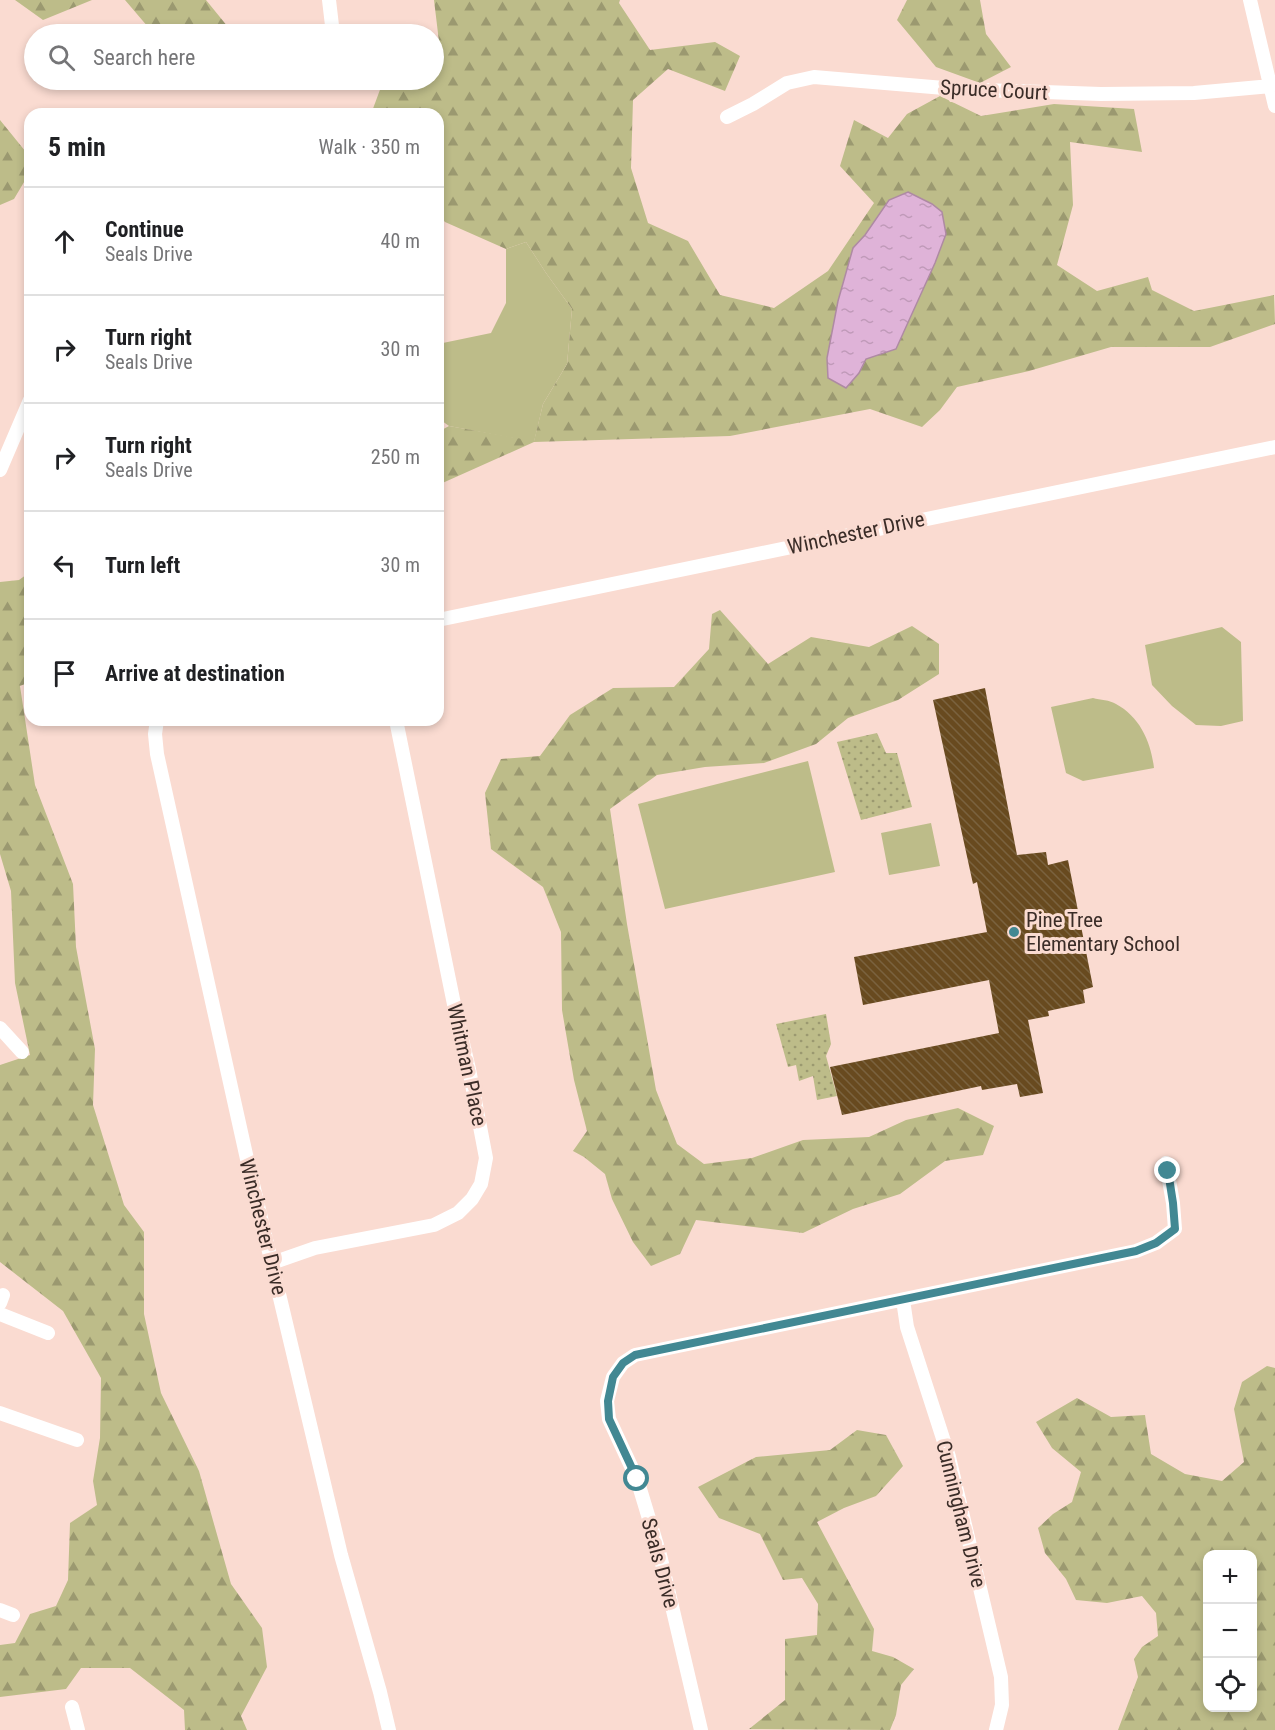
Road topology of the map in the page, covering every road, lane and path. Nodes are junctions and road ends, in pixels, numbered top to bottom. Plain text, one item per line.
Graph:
1 (329, 0) edge
2 (1250, 0) edge
3 (332, 24) edge
4 (1271, 86) junction
5 (1275, 106) edge
6 (727, 117) dead end
7 (24, 414) edge
8 (1275, 447) edge
9 (0, 470) edge
10 (444, 619) edge
11 (156, 726) edge
12 (397, 726) edge
13 (0, 1028) edge
14 (22, 1052) dead end
15 (1166, 1163) dead end
16 (272, 1263) junction
17 (903, 1300) junction
18 (0, 1314) edge
19 (48, 1333) dead end
20 (0, 1413) edge
21 (77, 1440) dead end
22 (72, 1707) dead end
23 (78, 1730) edge
24 (389, 1730) edge
25 (701, 1730) edge
26 (996, 1730) edge

1 - 3 street
2 - 4 street
4 - 5 street
4 - 6 street, Spruce Court
7 - 9 street
8 - 10 street, Winchester Drive
11 - 16 street, Winchester Drive
12 - 16 street, Whitman Place
13 - 14 street
15 - 17 street, Seals Drive
16 - 24 street, Winchester Drive
17 - 25 street, Seals Drive
17 - 26 street, Cunningham Drive
18 - 19 street
20 - 21 street
22 - 23 street

